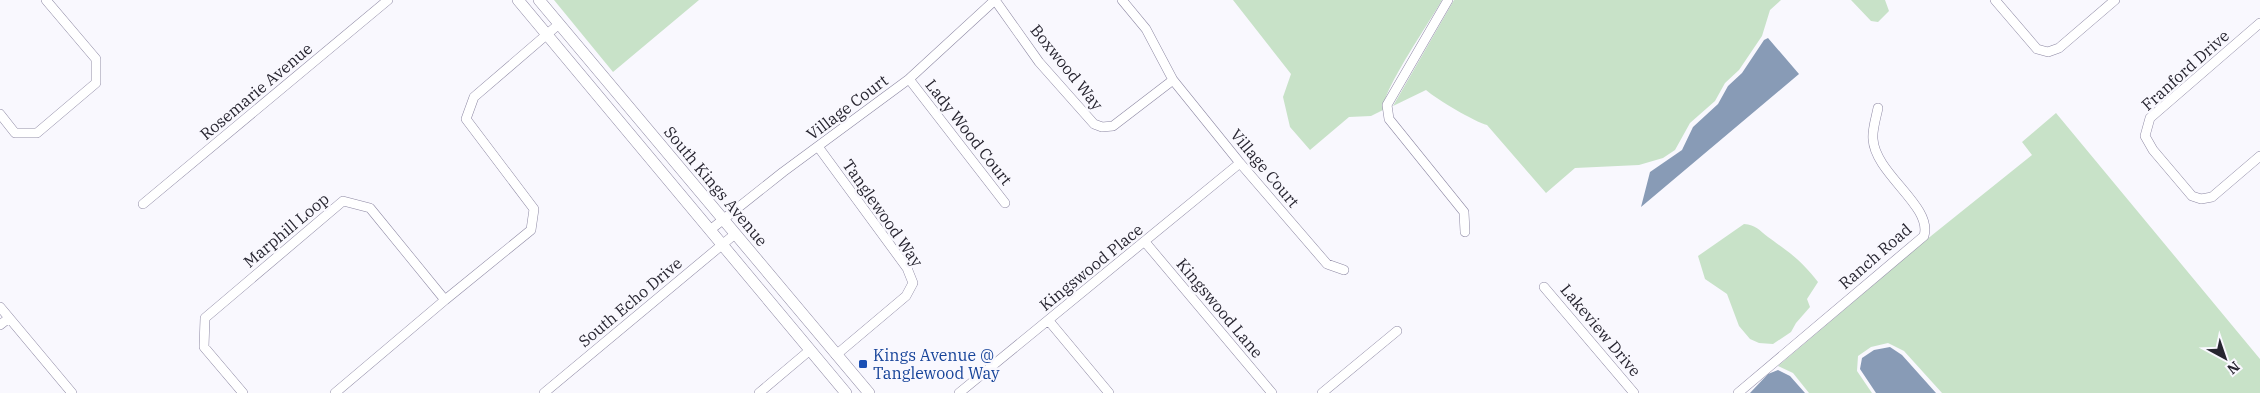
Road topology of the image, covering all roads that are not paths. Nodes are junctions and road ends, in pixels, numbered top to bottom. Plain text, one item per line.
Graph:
1 (46, 0) edge
2 (388, 0) edge
3 (518, 0) edge
4 (539, 0) edge
5 (995, 0) edge
6 (1122, 0) edge
7 (1448, 0) edge
8 (1995, 0) edge
9 (2116, 0) edge
10 (2260, 23) edge
11 (559, 24) junction
12 (547, 34) junction
13 (909, 79) junction
14 (1173, 80) junction
15 (1878, 108) dead end
16 (0, 114) edge
17 (646, 128) junction
18 (634, 139) junction
19 (819, 148) junction
20 (2260, 156) edge
21 (1240, 163) junction
22 (1005, 203) dead end
23 (143, 204) dead end
24 (723, 220) junction
25 (710, 230) junction
26 (1465, 232) dead end
27 (736, 234) junction
28 (1145, 242) junction
29 (723, 245) junction
30 (1344, 270) dead end
31 (1544, 287) dead end
32 (445, 300) junction
33 (0, 307) edge
34 (9, 318) junction
35 (1049, 321) junction
36 (0, 325) edge
37 (1397, 331) dead end
38 (810, 350) junction
39 (836, 355) junction
40 (72, 393) edge
41 (243, 393) edge
42 (335, 393) edge
43 (544, 393) edge
44 (759, 393) edge
45 (846, 393) edge
46 (869, 393) edge
47 (959, 393) edge
48 (1109, 393) edge
49 (1272, 393) edge
50 (1322, 393) edge
51 (1634, 393) edge
52 (1738, 393) edge

1 - 16 street
2 - 23 street, Rosemarie Avenue
3 - 12 main road, South Kings Avenue
4 - 11 main road, South Kings Avenue
5 - 13 street, Village Court
5 - 14 street, Boxwood Way
6 - 14 street, Village Court
7 - 26 street
8 - 9 street
10 - 20 street, Franford Drive
11 - 12 street
11 - 17 main road, South Kings Avenue
12 - 18 main road, South Kings Avenue
12 - 32 street
13 - 19 street, Village Court
13 - 22 street, Lady Wood Court
14 - 21 street, Village Court
15 - 52 street, Ranch Road
17 - 18 main road
17 - 24 main road, South Kings Avenue
18 - 25 main road, South Kings Avenue
19 - 24 street, Village Court
19 - 39 street, Tanglewood Way
21 - 28 street, Kingswood Place
21 - 30 street, Village Court
24 - 25 street, Village Court
24 - 27 main road, South Kings Avenue
25 - 29 main road, South Kings Avenue
27 - 29 street, South Echo Drive
27 - 39 main road, South Kings Avenue
28 - 35 street, Kingswood Place
28 - 49 street, Kingswood Lane
29 - 38 main road, South Kings Avenue
29 - 43 street, South Echo Drive
31 - 51 street, Lakeview Drive
32 - 41 street, Marphill Loop
32 - 42 street
33 - 34 street
34 - 36 street
34 - 40 street
35 - 47 street, Kingswood Place
35 - 48 street
37 - 50 street
38 - 44 street
38 - 45 main road, South Kings Avenue
39 - 46 main road, South Kings Avenue

